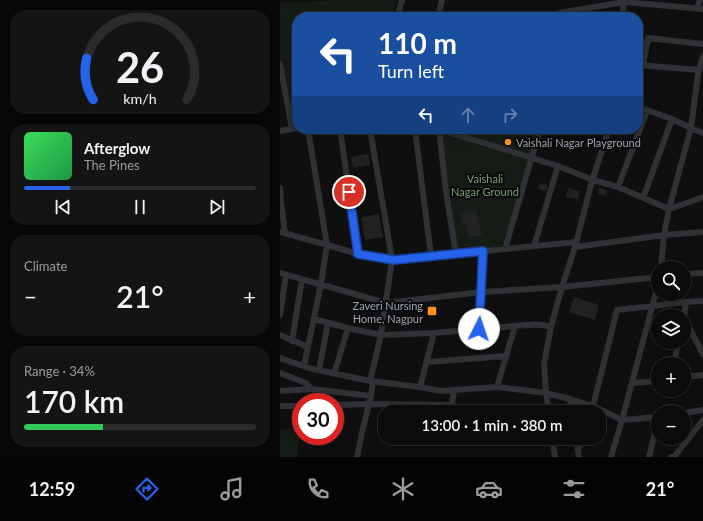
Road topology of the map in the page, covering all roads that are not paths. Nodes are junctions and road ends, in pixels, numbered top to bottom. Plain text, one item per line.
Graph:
1 (402, 0) edge
2 (442, 0) edge
3 (591, 0) edge
4 (700, 0) edge
5 (624, 2) junction
6 (592, 7) junction
7 (700, 8) edge
8 (398, 12) edge
9 (439, 12) edge
10 (564, 12) edge
11 (623, 12) edge
12 (703, 44) edge
13 (703, 56) edge
14 (643, 57) edge
15 (280, 64) edge
16 (643, 65) edge
17 (699, 70) junction
18 (643, 109) edge
19 (647, 111) junction
20 (292, 115) edge
21 (672, 119) junction
22 (643, 121) edge
23 (691, 128) junction
24 (292, 129) edge
25 (280, 131) edge
26 (703, 133) edge
27 (309, 134) edge
28 (341, 134) edge
29 (371, 134) edge
30 (416, 134) edge
31 (440, 134) edge
32 (455, 134) edge
33 (539, 134) edge
34 (607, 134) edge
35 (638, 134) edge
36 (532, 158) junction
37 (558, 166) junction
38 (593, 180) junction
39 (618, 187) junction
40 (280, 188) edge
41 (703, 197) edge
42 (643, 198) junction
43 (281, 201) edge
44 (669, 209) junction
45 (283, 232) edge
46 (703, 232) edge
47 (664, 235) junction
48 (327, 245) junction
49 (576, 245) junction
50 (534, 246) junction
51 (505, 249) junction
52 (483, 251) junction
53 (358, 254) junction
54 (456, 254) junction
55 (431, 256) junction
56 (392, 259) junction
57 (662, 261) edge
58 (703, 273) edge
59 (283, 274) edge
60 (691, 274) edge
61 (651, 278) edge
62 (302, 279) junction
63 (321, 284) junction
64 (562, 287) junction
65 (482, 292) junction
66 (653, 301) edge
67 (703, 301) edge
68 (686, 302) junction
69 (386, 303) junction
70 (652, 306) junction
71 (685, 309) edge
72 (280, 315) edge
73 (314, 319) junction
74 (328, 323) junction
75 (515, 326) junction
76 (551, 327) junction
77 (348, 328) junction
78 (479, 329) junction
79 (691, 331) edge
80 (434, 333) junction
81 (280, 335) edge
82 (381, 335) junction
83 (292, 341) junction
84 (308, 347) junction
85 (703, 354) edge
86 (506, 356) junction
87 (280, 358) edge
88 (427, 362) junction
89 (304, 366) junction
90 (319, 370) junction
91 (280, 374) edge
92 (334, 374) junction
93 (703, 375) edge
94 (691, 376) edge
95 (372, 381) junction
96 (651, 382) edge
97 (632, 384) junction
98 (497, 387) junction
99 (420, 388) junction
100 (312, 389) junction
101 (454, 390) junction
102 (280, 391) edge
103 (546, 393) junction
104 (371, 396) junction
105 (570, 399) junction
106 (368, 404) junction
107 (344, 405) edge
108 (548, 405) edge
109 (571, 405) edge
110 (583, 405) edge
111 (593, 405) edge
112 (280, 406) edge
113 (292, 406) edge
114 (703, 410) edge
115 (691, 412) edge
116 (606, 414) edge
117 (651, 417) edge
118 (622, 420) junction
119 (703, 420) edge
120 (553, 445) edge
121 (652, 445) edge
122 (357, 457) edge
123 (555, 457) edge
124 (611, 457) edge
125 (649, 457) edge
126 (671, 457) edge
127 (674, 457) edge

1 - 8 street
2 - 9 street
3 - 6 street
4 - 7 street
5 - 6 street
5 - 7 street
5 - 11 street
6 - 10 street
12 - 14 street
13 - 17 street
15 - 20 street
16 - 17 street
17 - 23 street
18 - 19 street
19 - 21 street
19 - 22 street
21 - 23 street
21 - 42 street
23 - 26 street
23 - 44 street
24 - 25 street
27 - 48 street
28 - 53 street
29 - 56 street
30 - 55 street
31 - 54 street
32 - 36 street
33 - 36 street
34 - 38 street
35 - 39 street
36 - 37 street
36 - 51 street
37 - 38 street
37 - 50 street
38 - 39 street
38 - 49 street
39 - 42 street
40 - 43 street
41 - 44 street
42 - 44 street
43 - 45 street
44 - 47 street
45 - 48 street
46 - 47 street
47 - 49 street
47 - 57 street
48 - 53 street
48 - 63 street
49 - 50 street
49 - 64 street
50 - 51 street
51 - 52 street
52 - 54 street
52 - 65 street
53 - 56 street
54 - 55 street
55 - 56 street
56 - 69 street
58 - 60 street
59 - 62 street
59 - 72 street
61 - 64 street
62 - 63 street
62 - 83 street
63 - 69 street
63 - 73 street
64 - 65 street
64 - 76 street
65 - 69 street
65 - 78 street
66 - 70 street
67 - 68 street
68 - 70 street
68 - 71 street
69 - 82 street
70 - 97 street
70 - 111 street
73 - 74 street
73 - 84 street
74 - 77 street
74 - 90 street
75 - 76 street
75 - 78 street
75 - 86 street
76 - 103 street
77 - 82 street
77 - 92 street
78 - 80 street
79 - 85 street
80 - 82 street
80 - 88 street
81 - 83 street
82 - 95 street
83 - 84 street
84 - 89 street
86 - 88 street
86 - 98 street
87 - 89 street
88 - 99 street
89 - 90 street
90 - 92 street
91 - 100 street
92 - 95 street
93 - 94 street
95 - 99 street
95 - 104 street
96 - 97 street
97 - 118 street
98 - 101 street
98 - 103 street
99 - 101 street
100 - 102 street
100 - 104 street
101 - 106 street
103 - 105 street
103 - 108 street
104 - 106 street
105 - 109 street
105 - 110 street
106 - 107 street
106 - 122 street
112 - 113 street
114 - 115 street
116 - 118 street
117 - 118 street
118 - 124 street
119 - 127 street
120 - 123 street
121 - 125 street
126 - 127 street

